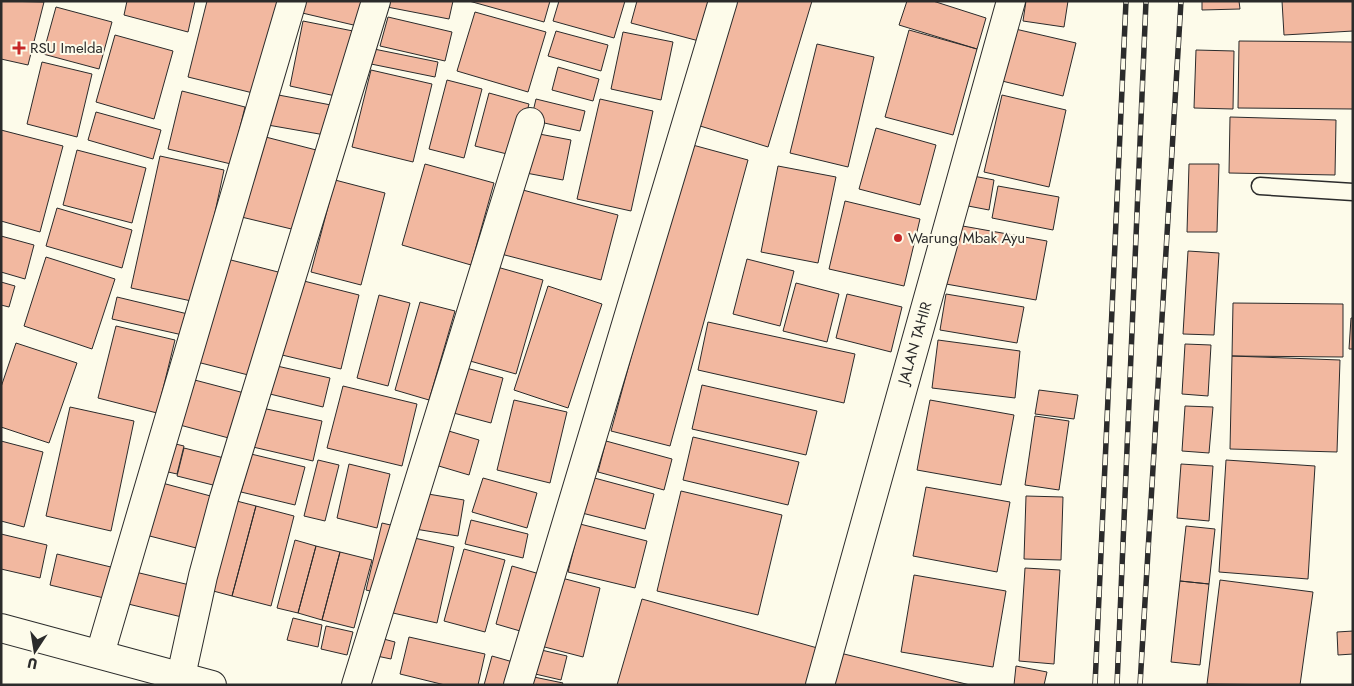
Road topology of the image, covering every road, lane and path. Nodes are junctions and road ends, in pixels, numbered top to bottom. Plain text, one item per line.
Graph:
1 (292, 1) edge
2 (376, 1) edge
3 (723, 1) edge
4 (1011, 1) edge
5 (530, 122) dead end
6 (1260, 186) dead end
7 (1353, 192) edge
8 (1, 628) edge
9 (100, 654) junction
10 (180, 681) edge
11 (212, 685) edge
12 (356, 685) edge
13 (518, 685) edge
14 (820, 685) edge

1 - 9 street
2 - 10 street
3 - 13 street
4 - 14 street, JALAN TAHIR
5 - 12 street
6 - 7 lane
8 - 9 street
9 - 10 street
10 - 11 street

